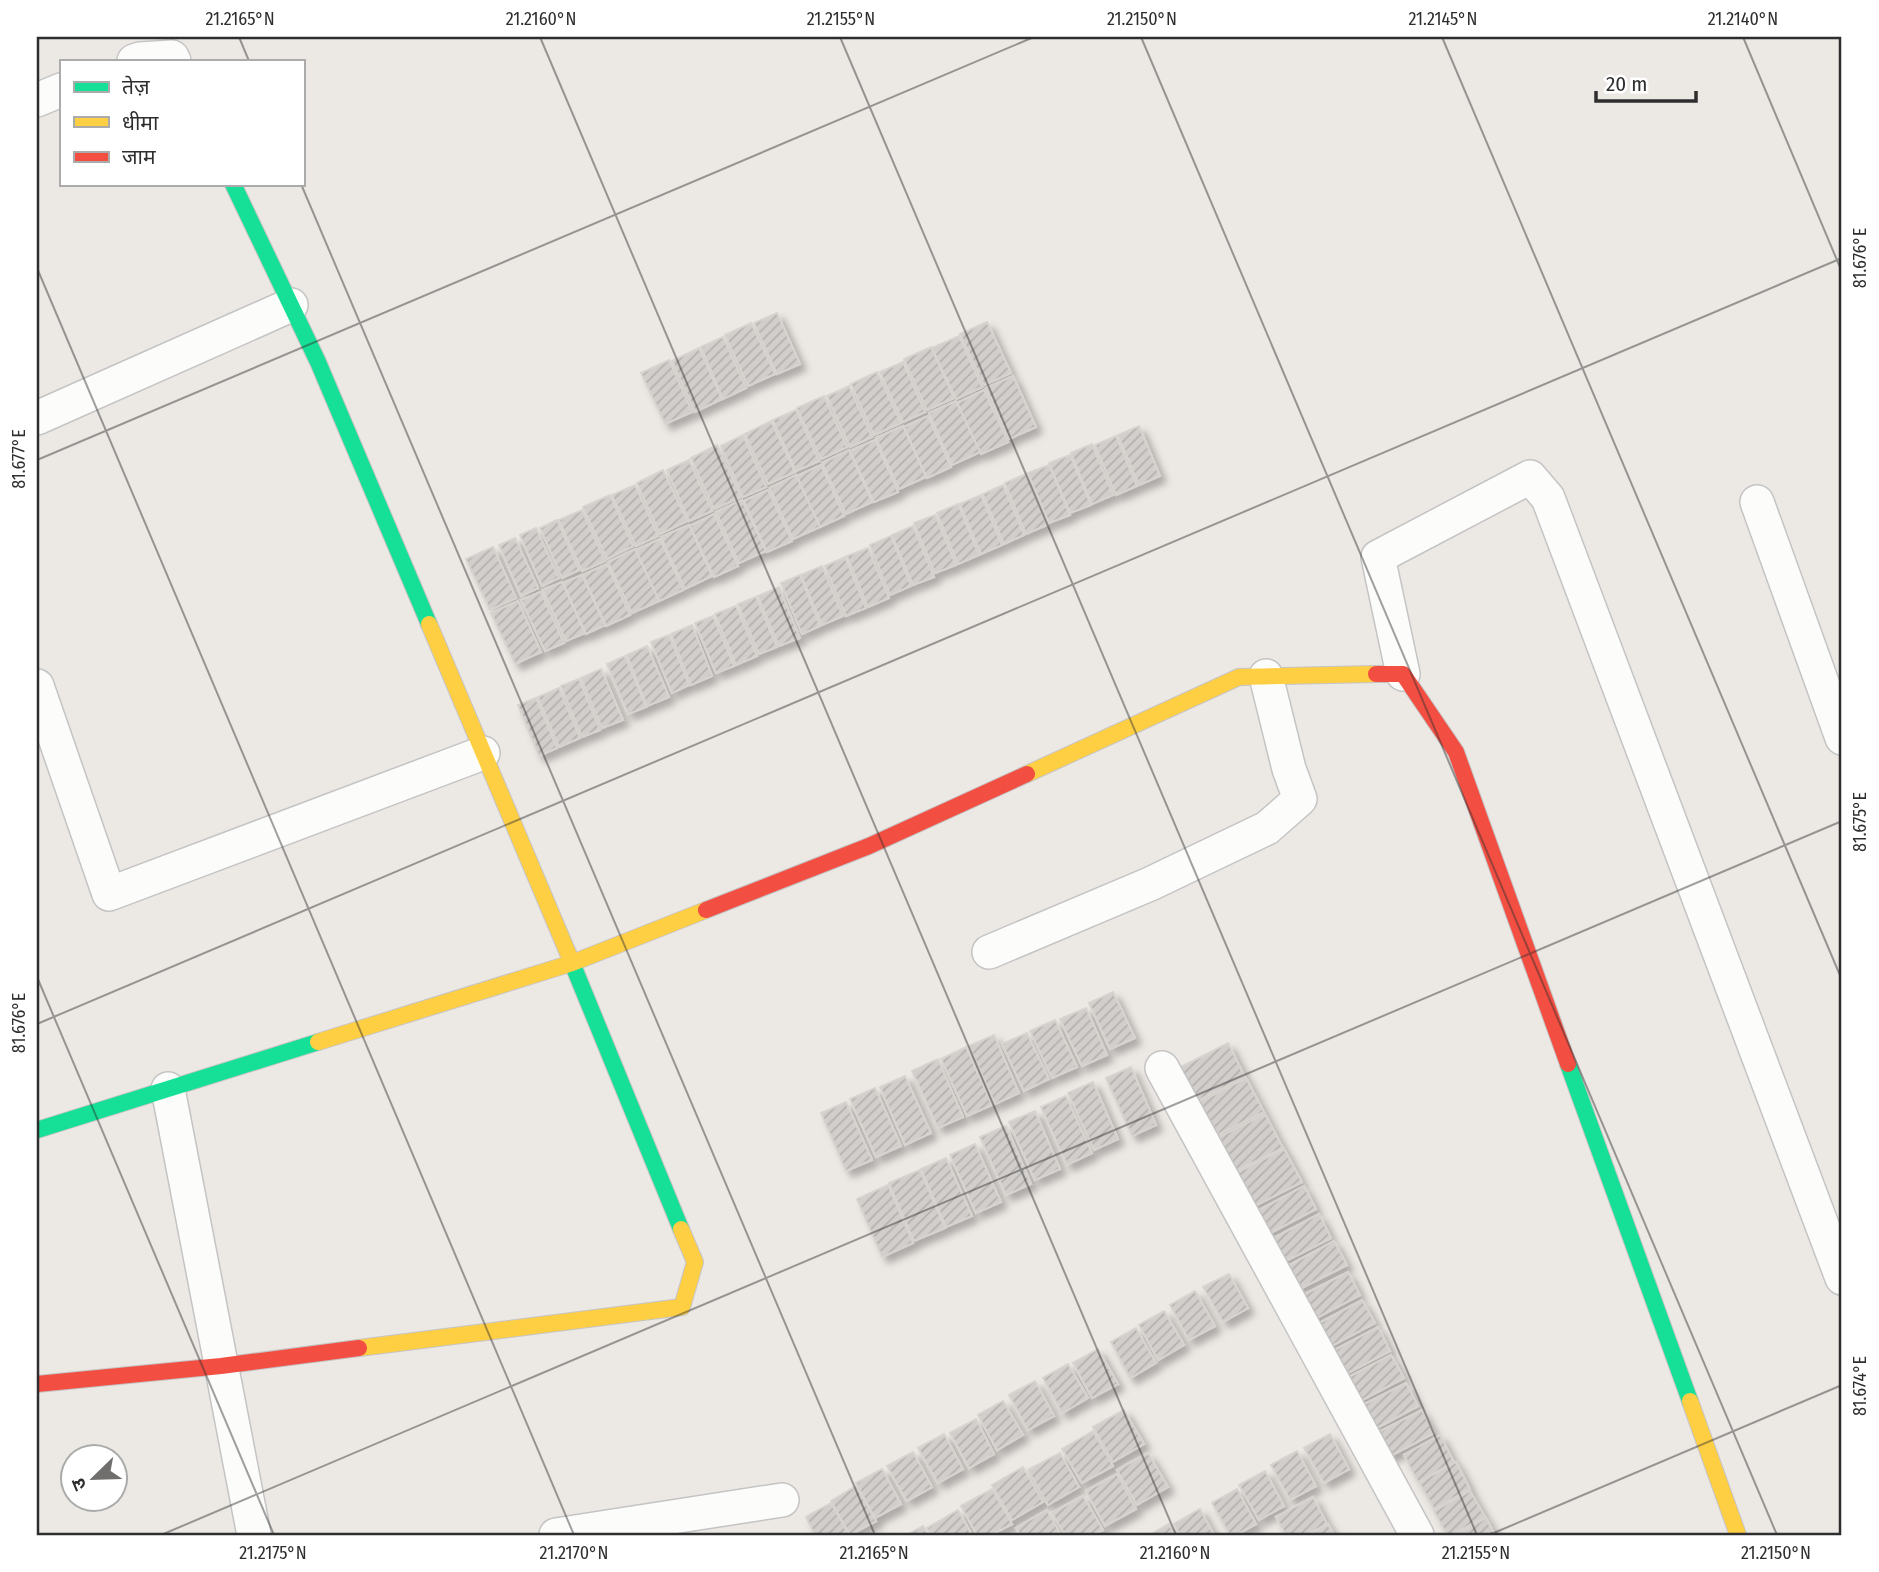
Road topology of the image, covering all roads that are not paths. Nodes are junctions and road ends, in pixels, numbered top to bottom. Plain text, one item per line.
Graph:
1 (137, 60) edge
2 (174, 60) edge
3 (60, 90) edge
4 (37, 100) edge
5 (234, 186) edge
6 (291, 305) junction
7 (37, 418) edge
8 (1757, 502) dead end
9 (1403, 674) junction
10 (1266, 676) junction
11 (37, 686) edge
12 (1842, 737) edge
13 (483, 753) junction
14 (989, 952) dead end
15 (572, 963) junction
16 (1162, 1068) dead end
17 (168, 1089) junction
18 (37, 1130) edge
19 (1842, 1278) edge
20 (221, 1366) junction
21 (37, 1384) edge
22 (782, 1500) dead end
23 (254, 1535) edge
24 (556, 1535) edge
25 (1417, 1535) edge
26 (1738, 1535) edge

1 - 2 street
3 - 4 street
5 - 6 street
6 - 7 street
6 - 13 street
8 - 12 street
9 - 10 street
9 - 19 street
9 - 26 street
10 - 14 street
10 - 15 street
11 - 13 street
13 - 15 street
15 - 17 street
15 - 20 street
16 - 25 street
17 - 18 street
17 - 20 street
20 - 21 street
20 - 23 street
22 - 24 street

